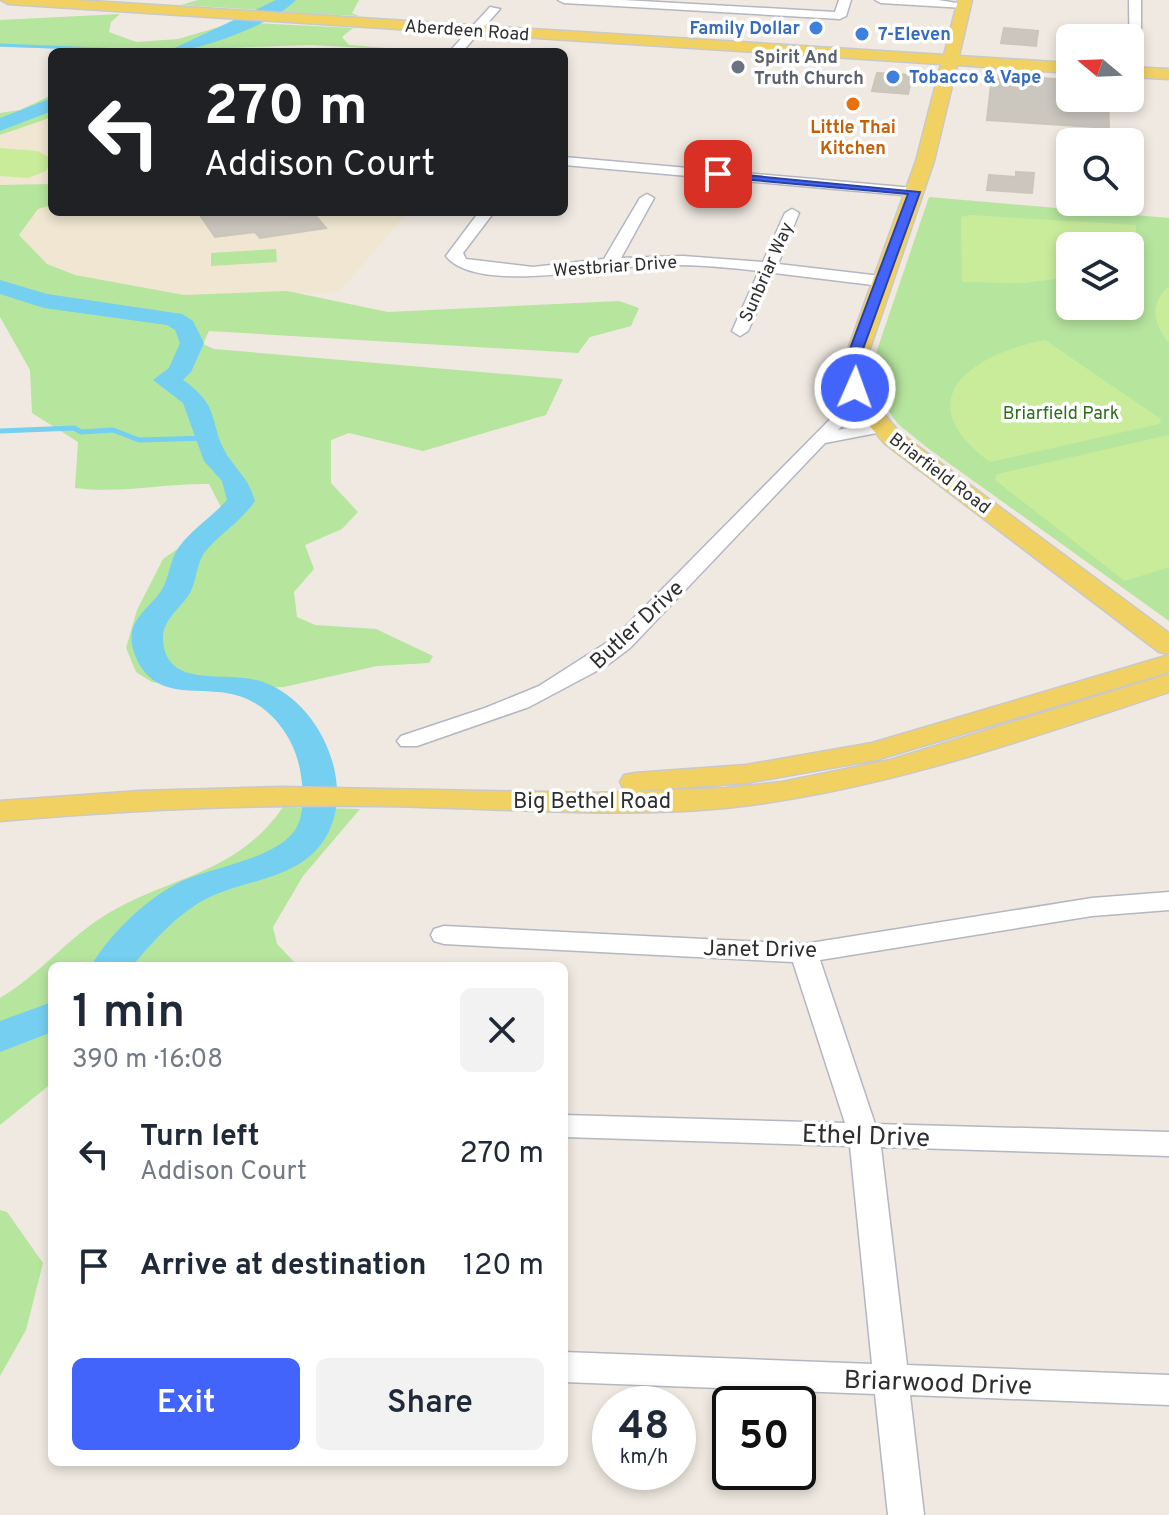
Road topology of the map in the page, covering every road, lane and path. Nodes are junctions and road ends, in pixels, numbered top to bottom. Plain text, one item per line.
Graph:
1 (8, 0) edge
2 (564, 0) edge
3 (845, 0) edge
4 (881, 0) edge
5 (1135, 0) edge
6 (630, 2) edge
7 (964, 2) edge
8 (494, 9) dead end
9 (1134, 24) edge
10 (475, 30) junction
11 (459, 48) edge
12 (951, 60) junction
13 (1056, 67) edge
14 (1144, 73) edge
15 (1169, 74) edge
16 (568, 161) edge
17 (914, 192) junction
18 (647, 198) dead end
19 (792, 213) dead end
20 (484, 216) edge
21 (609, 265) junction
22 (768, 269) junction
23 (881, 281) junction
24 (740, 331) dead end
25 (860, 399) junction
26 (880, 427) junction
27 (819, 439) junction
28 (1169, 646) edge
29 (1169, 663) edge
30 (1169, 683) edge
31 (409, 741) dead end
32 (275, 789) junction
33 (343, 789) junction
34 (0, 792) edge
35 (0, 811) edge
36 (1169, 901) edge
37 (444, 935) dead end
38 (804, 953) junction
39 (568, 1126) edge
40 (864, 1135) junction
41 (1169, 1144) edge
42 (568, 1367) edge
43 (893, 1380) junction
44 (1169, 1390) edge
45 (906, 1515) edge

1 - 10 main road, Aberdeen Road
2 - 6 street
3 - 6 street
4 - 7 street
5 - 9 street
7 - 12 main road, Briarfield Road
8 - 10 street
10 - 11 street
10 - 12 main road, Aberdeen Road
12 - 13 main road, Aberdeen Road
12 - 17 main road, Briarfield Road
14 - 15 main road
16 - 17 street
17 - 23 main road, Briarfield Road
18 - 21 street
19 - 22 street, Sunbriar Way
20 - 21 street, Westbriar Drive
21 - 22 street, Westbriar Drive
22 - 23 street, Westbriar Drive
22 - 24 street, Sunbriar Way
23 - 25 main road, Briarfield Road
25 - 26 main road, Briarfield Road
25 - 27 street, Butler Drive
26 - 27 street
26 - 28 main road, Briarfield Road
27 - 31 street, Butler Drive
29 - 33 main road, Big Bethel Road
30 - 33 main road, Big Bethel Road
32 - 33 main road, Big Bethel Road
32 - 34 main road, Big Bethel Road
32 - 35 main road, Big Bethel Road
36 - 38 street, Janet Drive
37 - 38 street, Janet Drive
38 - 40 street
39 - 40 street, Ethel Drive
40 - 41 street, Ethel Drive
40 - 43 street
42 - 43 street, Briarwood Drive
43 - 44 street, Briarwood Drive
43 - 45 street

